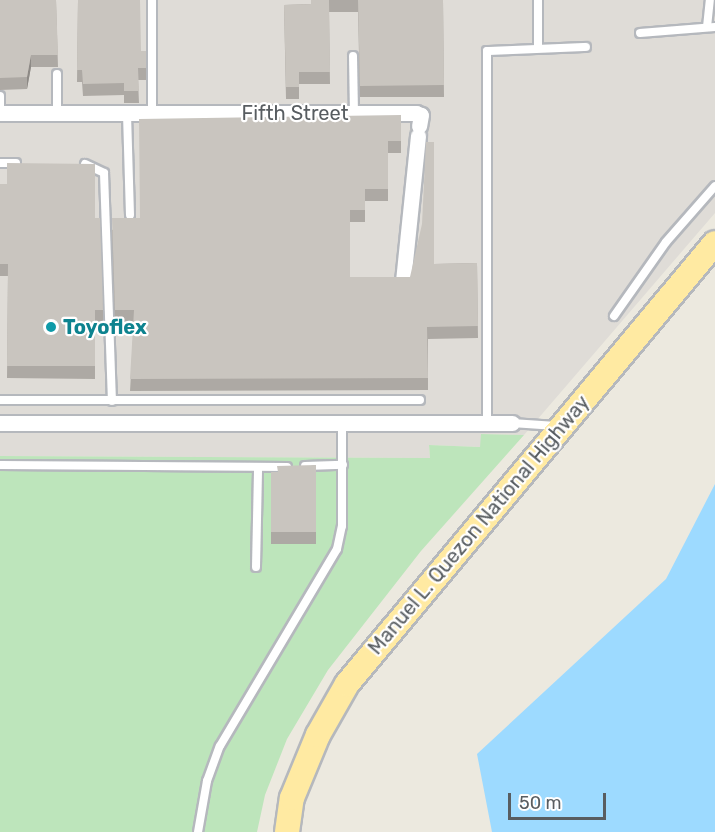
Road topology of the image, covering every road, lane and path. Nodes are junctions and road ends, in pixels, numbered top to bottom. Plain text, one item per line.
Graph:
1 (152, 0) edge
2 (538, 0) edge
3 (710, 0) edge
4 (711, 27) edge
5 (640, 33) dead end
6 (586, 47) dead end
7 (538, 48) junction
8 (353, 56) dead end
9 (57, 74) dead end
10 (0, 96) edge
11 (0, 113) edge
12 (57, 113) junction
13 (354, 113) junction
14 (127, 114) junction
15 (152, 114) junction
16 (0, 163) edge
17 (22, 163) edge
18 (75, 164) edge
19 (715, 186) edge
20 (130, 215) edge
21 (715, 243) edge
22 (403, 281) edge
23 (614, 316) dead end
24 (0, 400) edge
25 (112, 400) junction
26 (420, 400) dead end
27 (487, 422) junction
28 (0, 423) edge
29 (512, 423) joint
30 (342, 424) junction
31 (561, 426) junction
32 (0, 465) edge
33 (343, 465) junction
34 (258, 468) junction
35 (256, 567) dead end
36 (198, 832) edge
37 (286, 832) edge

1 - 15 lane
2 - 7 lane
3 - 4 lane
4 - 5 lane
6 - 7 lane
7 - 27 lane
8 - 13 lane
9 - 12 lane
10 - 11 lane
11 - 12 street, Fifth Street
12 - 14 street, Fifth Street
13 - 15 street, Fifth Street
13 - 22 street, Fifth Street
14 - 15 street, Fifth Street
14 - 20 lane
16 - 17 lane
18 - 25 lane
19 - 23 lane
21 - 31 main road, Manuel L. Quezon National Highway
24 - 25 lane
25 - 26 lane
27 - 29 street
27 - 30 street
28 - 30 street
29 - 31 lane
30 - 33 lane
31 - 37 main road, Manuel L. Quezon National Highway
32 - 34 lane
33 - 34 lane
33 - 36 lane
34 - 35 lane

